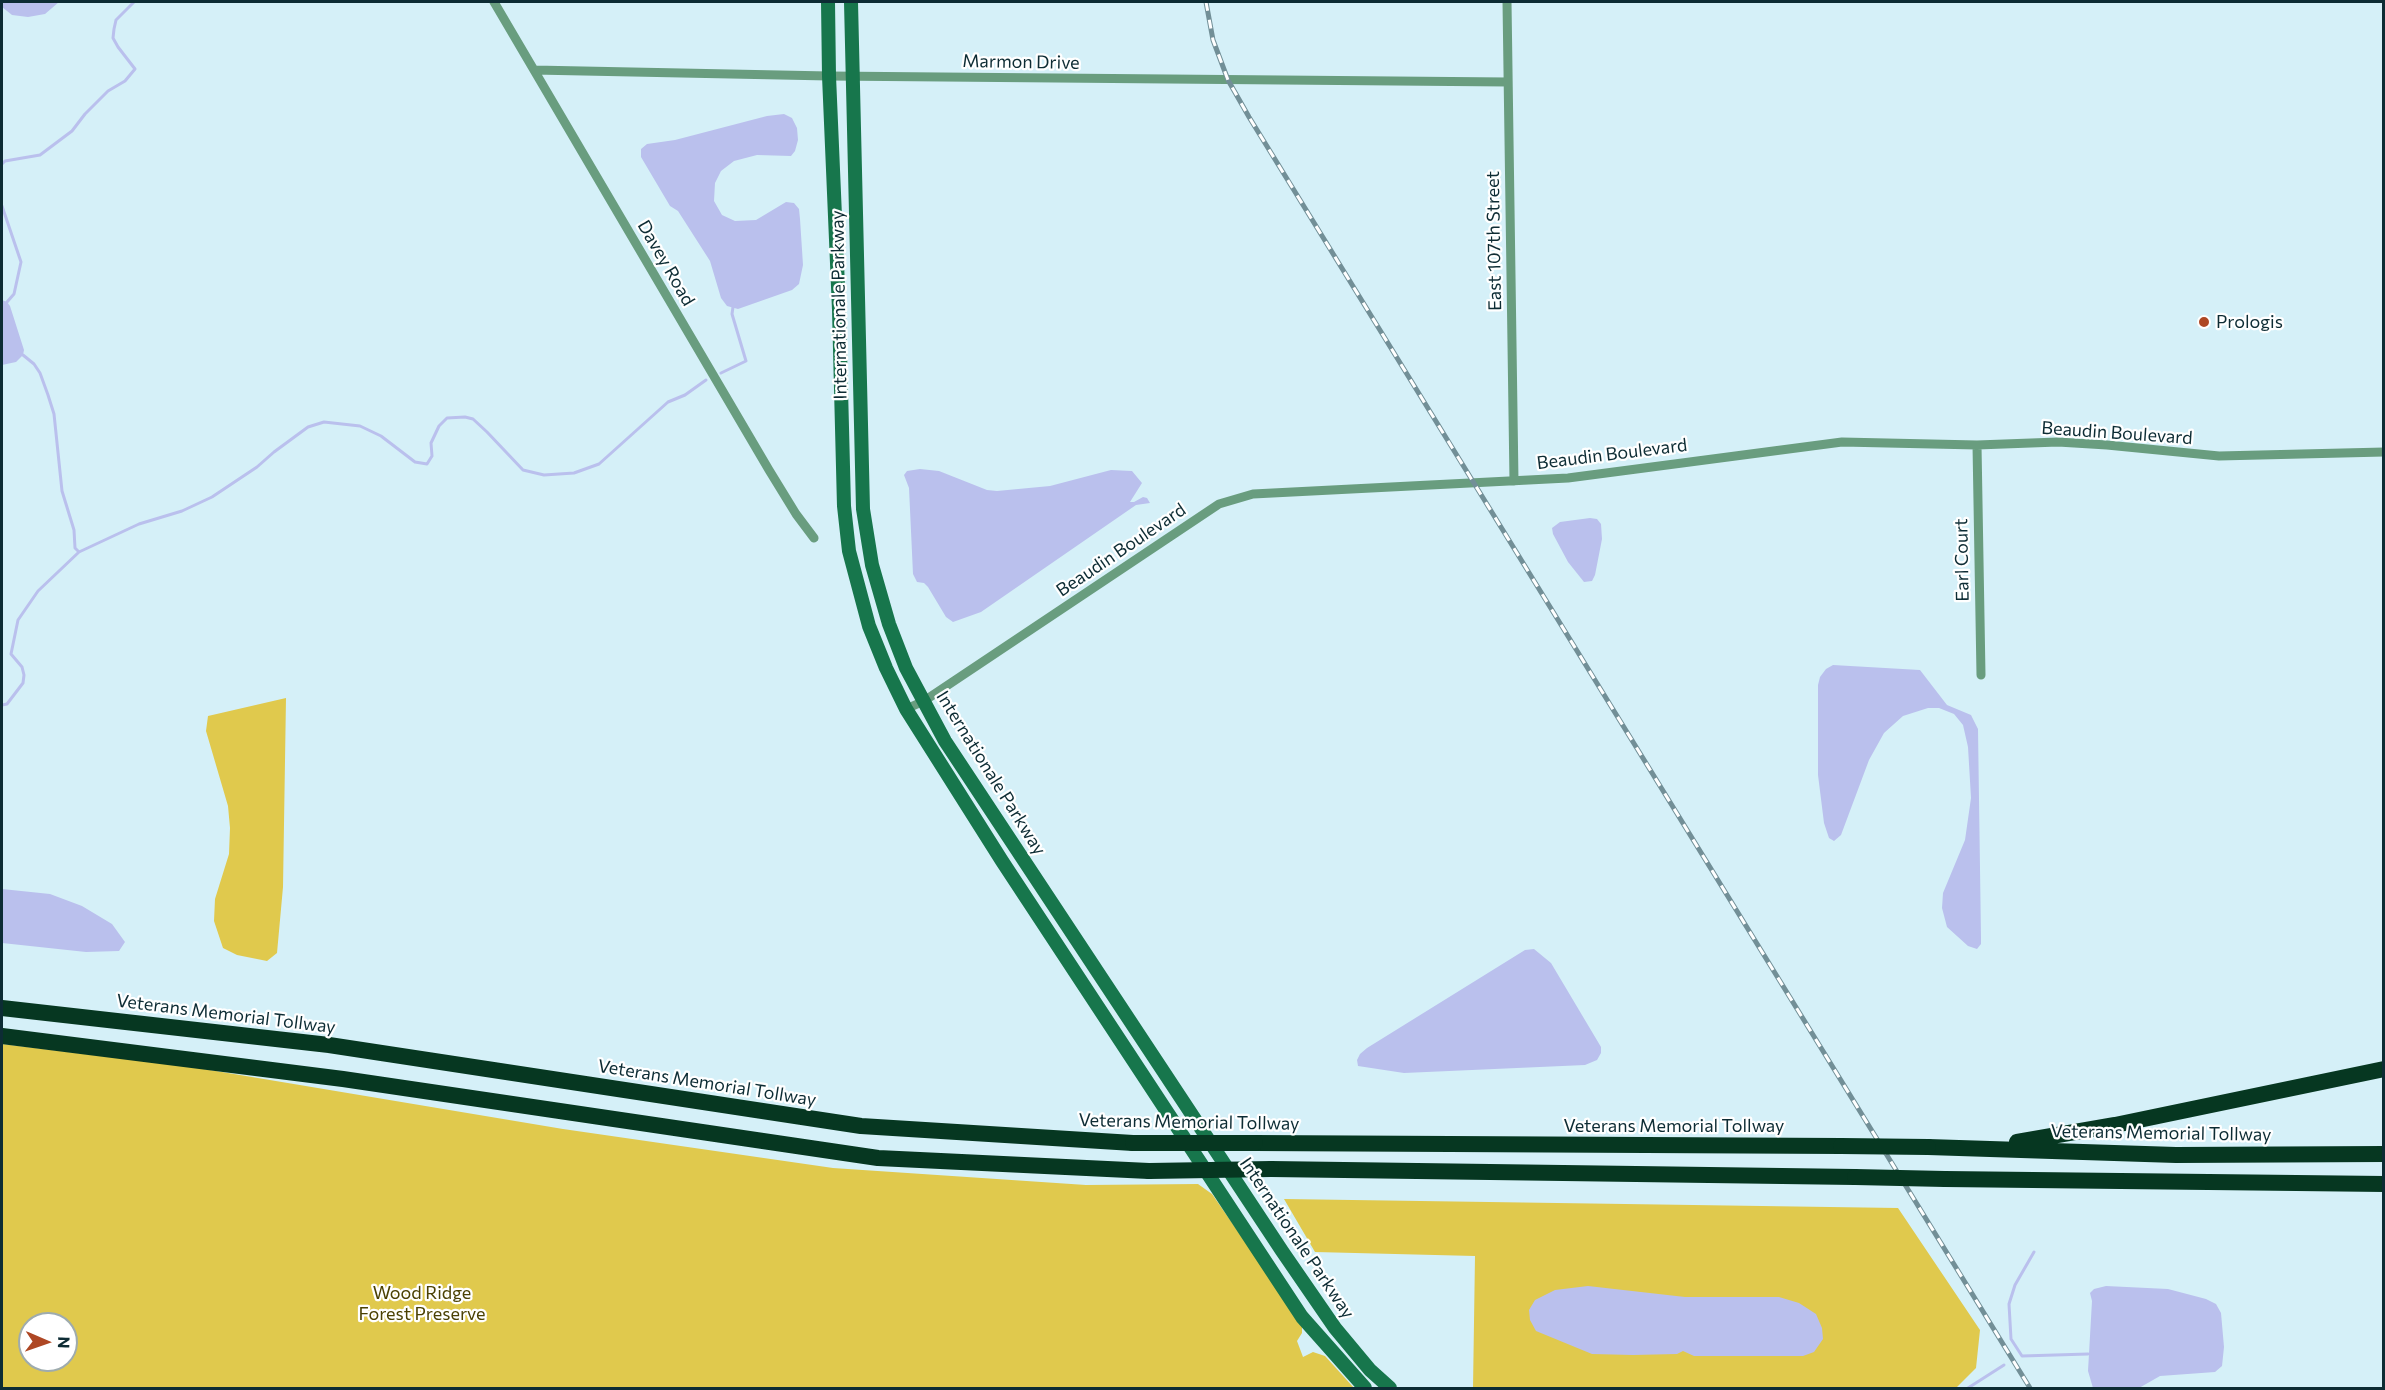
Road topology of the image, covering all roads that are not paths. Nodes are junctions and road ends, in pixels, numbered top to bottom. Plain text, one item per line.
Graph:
1 (494, 2) edge
2 (828, 2) edge
3 (851, 2) edge
4 (1507, 2) edge
5 (534, 70) junction
6 (829, 76) junction
7 (852, 76) junction
8 (1508, 82) junction
9 (1977, 445) junction
10 (2384, 452) edge
11 (1514, 481) junction
12 (814, 538) dead end
13 (1981, 675) dead end
14 (924, 701) junction
15 (906, 709) junction
16 (2, 1008) edge
17 (2, 1036) edge
18 (2384, 1069) edge
19 (1983, 1147) junction
20 (2384, 1154) edge
21 (2384, 1184) edge
22 (1365, 1389) edge
23 (1390, 1389) edge

1 - 5 street, Davey Road
2 - 6 street, Internationale Parkway
3 - 7 street, Internationale Parkway
4 - 8 street, East 107th Street
5 - 6 street, Marmon Drive
5 - 12 street, Davey Road
6 - 7 street, Marmon Drive
6 - 15 street, Internationale Parkway
7 - 8 street, Marmon Drive
7 - 14 street, Internationale Parkway
8 - 11 street, East 107th Street
9 - 10 street, Beaudin Boulevard
9 - 11 street, Beaudin Boulevard
9 - 13 street, Earl Court
11 - 14 street, Beaudin Boulevard
14 - 15 street, Beaudin Boulevard
14 - 23 street, Internationale Parkway
15 - 22 street, Internationale Parkway
16 - 19 highway, Veterans Memorial Tollway, bridge
17 - 21 highway, bridge
18 - 19 highway
19 - 20 highway, Veterans Memorial Tollway

